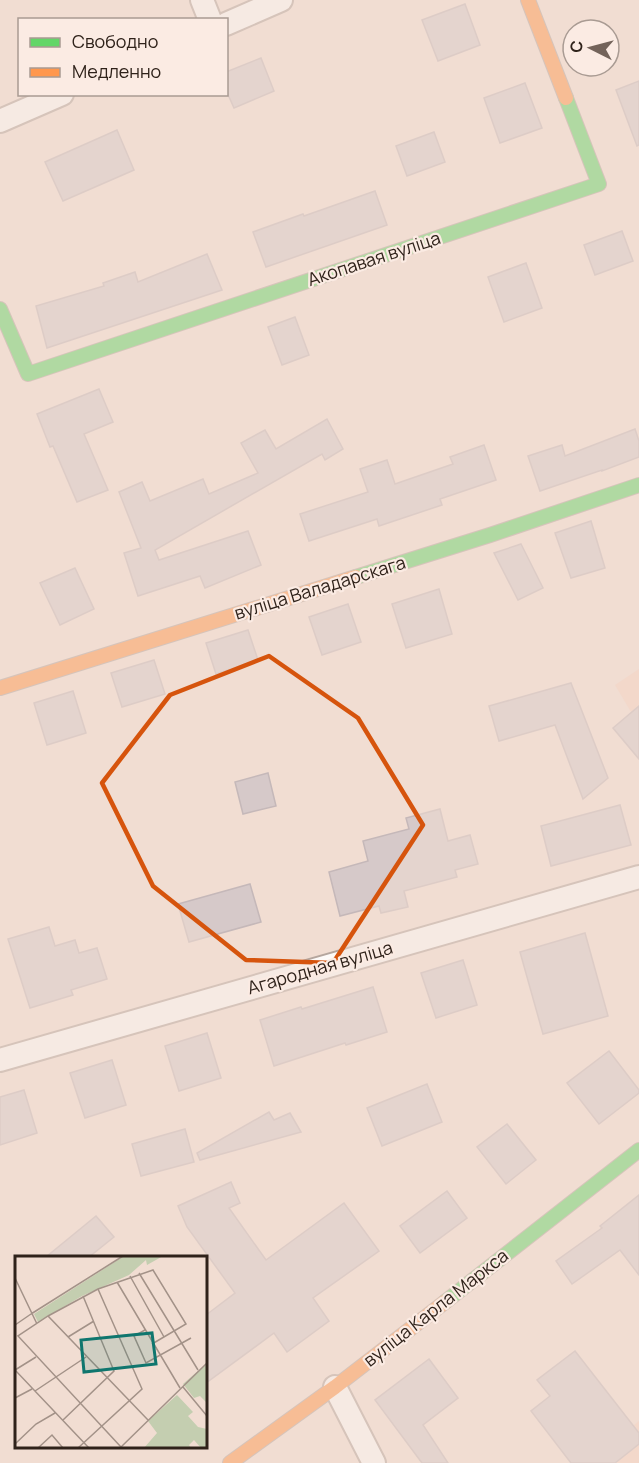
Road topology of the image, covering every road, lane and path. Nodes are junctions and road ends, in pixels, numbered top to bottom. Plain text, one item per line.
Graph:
1 (202, 0) edge
2 (281, 0) edge
3 (528, 0) edge
4 (209, 18) edge
5 (228, 23) edge
6 (57, 96) edge
7 (0, 121) edge
8 (0, 309) edge
9 (639, 485) edge
10 (0, 688) edge
11 (639, 877) edge
12 (0, 1060) edge
13 (639, 1150) edge
14 (335, 1387) junction
15 (230, 1463) edge
16 (374, 1463) edge

1 - 4 street
2 - 5 street
3 - 8 street, Акопавая вуліца
6 - 7 street
9 - 10 street, вуліца Валадарскага
11 - 12 street, Агародная вуліца
13 - 14 street, вуліца Карла Маркса
14 - 15 street, вуліца Карла Маркса
14 - 16 street

